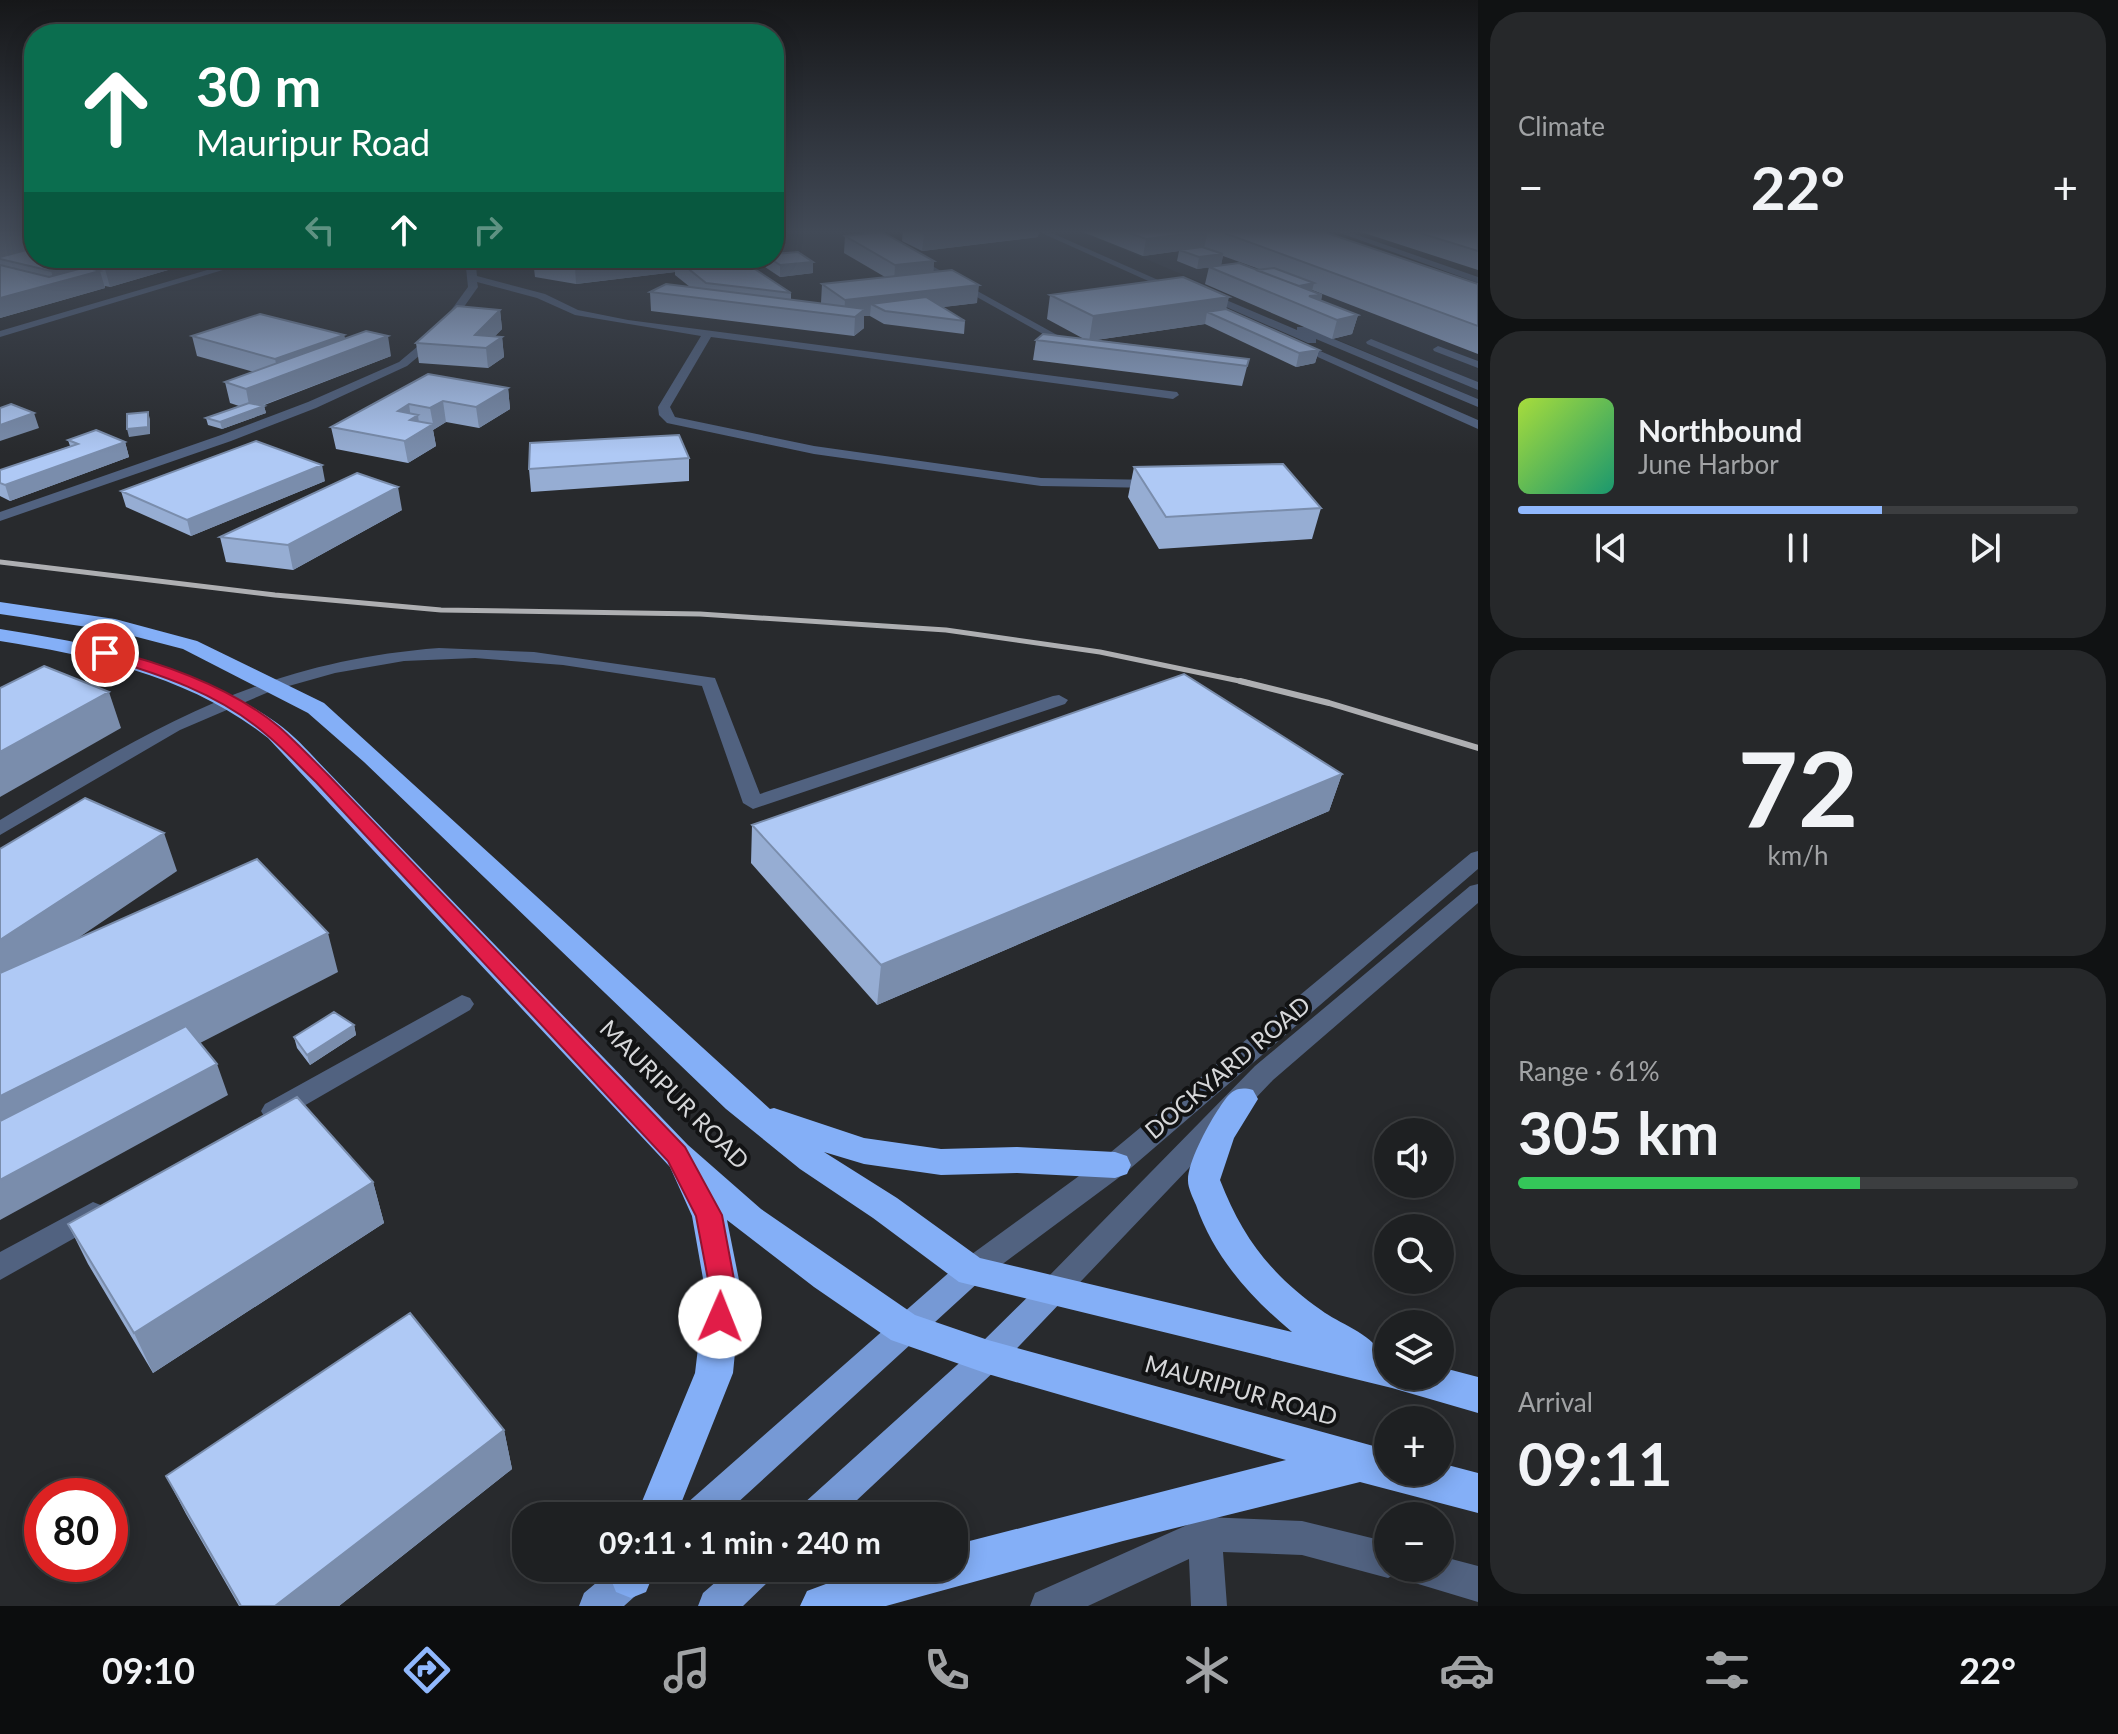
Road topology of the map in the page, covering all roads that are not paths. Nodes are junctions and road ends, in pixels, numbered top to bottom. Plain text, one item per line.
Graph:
1 (88, 305) edge
2 (94, 305) edge
3 (458, 305) edge
4 (560, 305) edge
5 (997, 305) edge
6 (1217, 305) edge
7 (1233, 305) edge
8 (1243, 305) edge
9 (0, 332) edge
10 (707, 334) junction
11 (1371, 342) dead end
12 (1072, 346) edge
13 (1438, 349) dead end
14 (1478, 365) edge
15 (1478, 386) edge
16 (1173, 395) dead end
17 (1478, 403) edge
18 (1478, 414) edge
19 (1478, 425) edge
20 (1178, 484) edge
21 (0, 517) edge
22 (0, 608) edge
23 (0, 635) edge
24 (1059, 700) dead end
25 (0, 829) edge
26 (1478, 858) edge
27 (1478, 891) edge
28 (462, 1004) dead end
29 (730, 1093) junction
30 (1242, 1099) junction
31 (258, 1120) edge
32 (670, 1147) junction
33 (1115, 1165) junction
34 (122, 1198) edge
35 (0, 1267) edge
36 (971, 1271) junction
37 (1054, 1290) junction
38 (904, 1328) junction
39 (988, 1357) junction
40 (1374, 1361) edge
41 (1374, 1367) edge
42 (1454, 1388) edge
43 (1478, 1395) edge
44 (1374, 1466) edge
45 (1374, 1470) edge
46 (1451, 1486) edge
47 (1478, 1493) edge
48 (662, 1502) edge
49 (713, 1502) edge
50 (830, 1502) edge
51 (1205, 1534) junction
52 (1374, 1556) edge
53 (968, 1562) edge
54 (1454, 1578) edge
55 (624, 1582) edge
56 (743, 1582) edge
57 (896, 1582) edge
58 (1478, 1584) edge
59 (597, 1606) edge
60 (716, 1606) edge
61 (822, 1606) edge
62 (1048, 1606) edge
63 (1209, 1606) edge

1 - 9 street
2 - 9 street
3 - 21 street
4 - 10 street
5 - 12 street
6 - 19 street
7 - 18 street
8 - 17 street
10 - 16 street
10 - 20 street
11 - 15 street
13 - 14 street
22 - 29 highway, MAURIPUR ROAD
23 - 32 highway, MAURIPUR ROAD
24 - 25 street
26 - 33 street, DOCKYARD ROAD
27 - 30 street, DOCKYARD ROAD
28 - 31 street
29 - 33 highway
29 - 36 highway, MAURIPUR ROAD
30 - 37 street, DOCKYARD ROAD
30 - 40 highway
32 - 38 highway, MAURIPUR ROAD
32 - 48 highway
33 - 36 street, DOCKYARD ROAD
34 - 35 street
36 - 37 highway, MAURIPUR ROAD
36 - 38 main road
37 - 39 main road
37 - 41 highway, MAURIPUR ROAD
38 - 39 highway, MAURIPUR ROAD
38 - 49 main road
39 - 44 highway, MAURIPUR ROAD
39 - 50 main road
42 - 43 highway, MAURIPUR ROAD
45 - 53 highway
46 - 47 highway, MAURIPUR ROAD
51 - 52 street
51 - 62 street
51 - 63 street
54 - 58 street
55 - 59 main road
56 - 60 main road
57 - 61 highway

